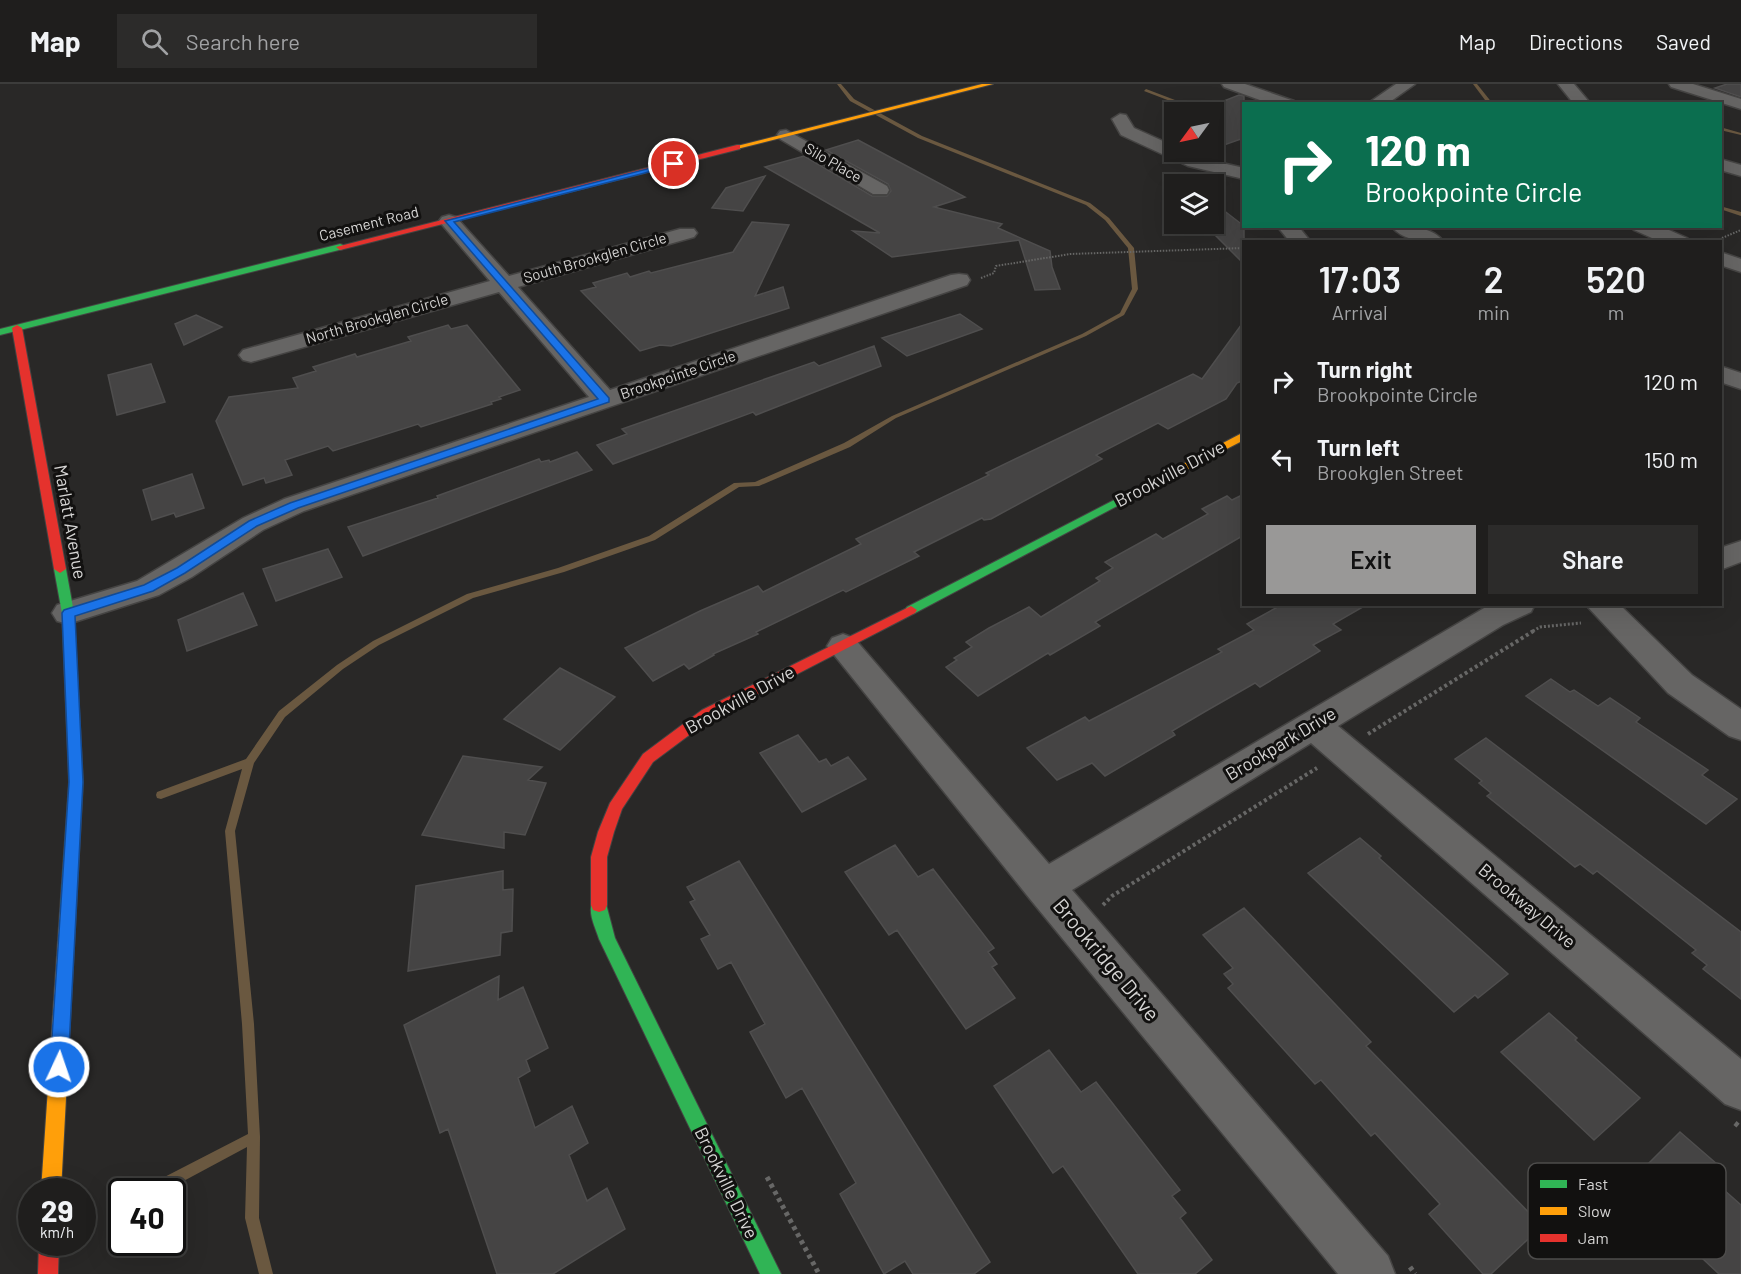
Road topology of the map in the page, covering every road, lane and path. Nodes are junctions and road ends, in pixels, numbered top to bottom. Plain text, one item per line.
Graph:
1 (990, 84) edge
2 (1230, 84) edge
3 (1407, 84) edge
4 (1566, 84) edge
5 (1677, 84) edge
6 (1282, 102) edge
7 (1378, 102) edge
8 (1581, 102) edge
9 (1741, 104) edge
10 (1120, 119) dead end
11 (786, 135) junction
12 (1722, 165) edge
13 (1741, 171) edge
14 (1242, 173) edge
15 (880, 190) dead end
16 (449, 221) junction
17 (1289, 228) edge
18 (1405, 228) edge
19 (1646, 228) edge
20 (1741, 230) edge
21 (687, 233) dead end
22 (1299, 240) edge
23 (1430, 240) edge
24 (1675, 240) edge
25 (1718, 240) edge
26 (1242, 248) edge
27 (1722, 259) edge
28 (1741, 266) edge
29 (959, 280) joint
30 (503, 284) junction
31 (17, 328) junction
32 (0, 332) edge
33 (251, 355) dead end
34 (1722, 374) edge
35 (1741, 382) edge
36 (605, 400) junction
37 (1242, 436) edge
38 (1741, 551) edge
39 (1722, 559) edge
40 (1516, 606) edge
41 (1602, 606) edge
42 (68, 613) junction
43 (843, 646) junction
44 (1313, 725) junction
45 (1741, 727) edge
46 (1044, 886) junction
47 (1741, 1088) edge
48 (765, 1174) dead end
49 (52, 1178) edge
50 (49, 1256) edge
51 (48, 1274) edge
52 (771, 1274) edge
53 (819, 1274) edge
54 (1370, 1274) edge

1 - 11 street, Casement Road
2 - 6 street
3 - 7 street
4 - 8 street
5 - 9 street
10 - 14 street
11 - 15 street, Silo Place
11 - 16 street, Casement Road
12 - 13 street
16 - 30 street
16 - 31 street, Casement Road
17 - 22 street
18 - 23 street
19 - 24 street
20 - 25 path
21 - 30 street, South Brookglen Circle
26 - 29 path
27 - 28 street
29 - 36 street, Brookpointe Circle
30 - 33 street, North Brookglen Circle
30 - 36 street
31 - 32 street, Casement Road
31 - 42 street, Marlatt Avenue
34 - 35 street
36 - 42 street, Brookpointe Circle
37 - 43 street, Brookville Drive
38 - 39 street
40 - 44 street, Brookpark Drive
41 - 45 street
42 - 49 street, Marlatt Avenue
43 - 46 street, Brookridge Drive
43 - 52 street, Brookville Drive
44 - 46 street, Brookpark Drive
44 - 47 street, Brookway Drive
46 - 54 street, Brookridge Drive
48 - 53 path
50 - 51 street

